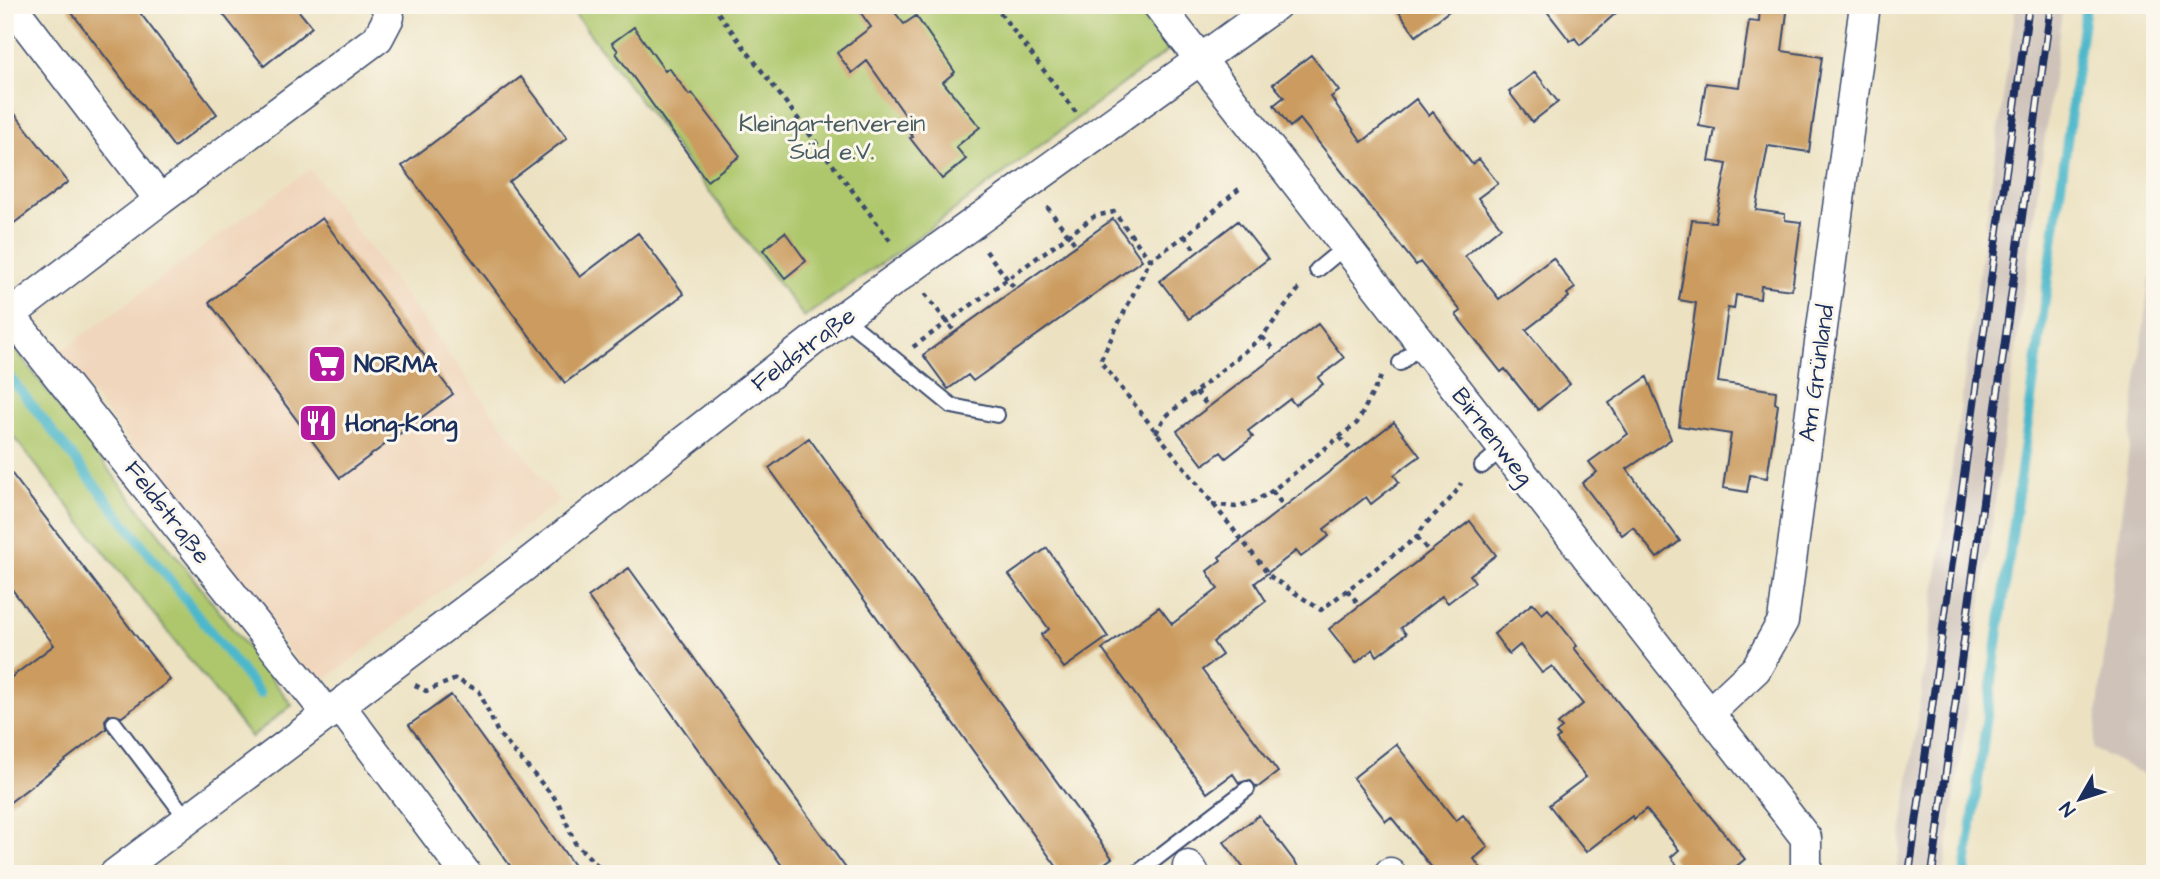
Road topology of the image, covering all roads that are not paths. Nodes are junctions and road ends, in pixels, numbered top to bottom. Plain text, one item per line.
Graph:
1 (386, 5) edge
2 (1158, 5) edge
3 (1276, 5) edge
4 (1865, 5) edge
5 (9, 8) edge
6 (1199, 59) junction
7 (160, 200) junction
8 (1346, 246) junction
9 (1317, 270) dead end
10 (8, 314) edge
11 (843, 317) junction
12 (998, 415) dead end
13 (334, 710) junction
14 (1709, 713) junction
15 (114, 723) dead end
16 (1247, 789) dead end
17 (187, 819) junction
18 (115, 874) edge
19 (466, 874) edge
20 (1136, 874) edge
21 (1805, 874) edge

1 - 7 street
2 - 6 street, Birnenweg
3 - 6 street, Feldstraße
4 - 14 street, Am Grünland
5 - 7 street
6 - 8 street, Birnenweg
6 - 11 street, Feldstraße
7 - 10 street
8 - 9 lane
8 - 14 street, Birnenweg
10 - 13 street, Feldstraße
11 - 12 lane
11 - 13 street, Feldstraße
13 - 17 street, Feldstraße
13 - 19 street, Feldstraße
14 - 21 street, Birnenweg
15 - 17 lane
16 - 20 lane
17 - 18 street, Feldstraße

